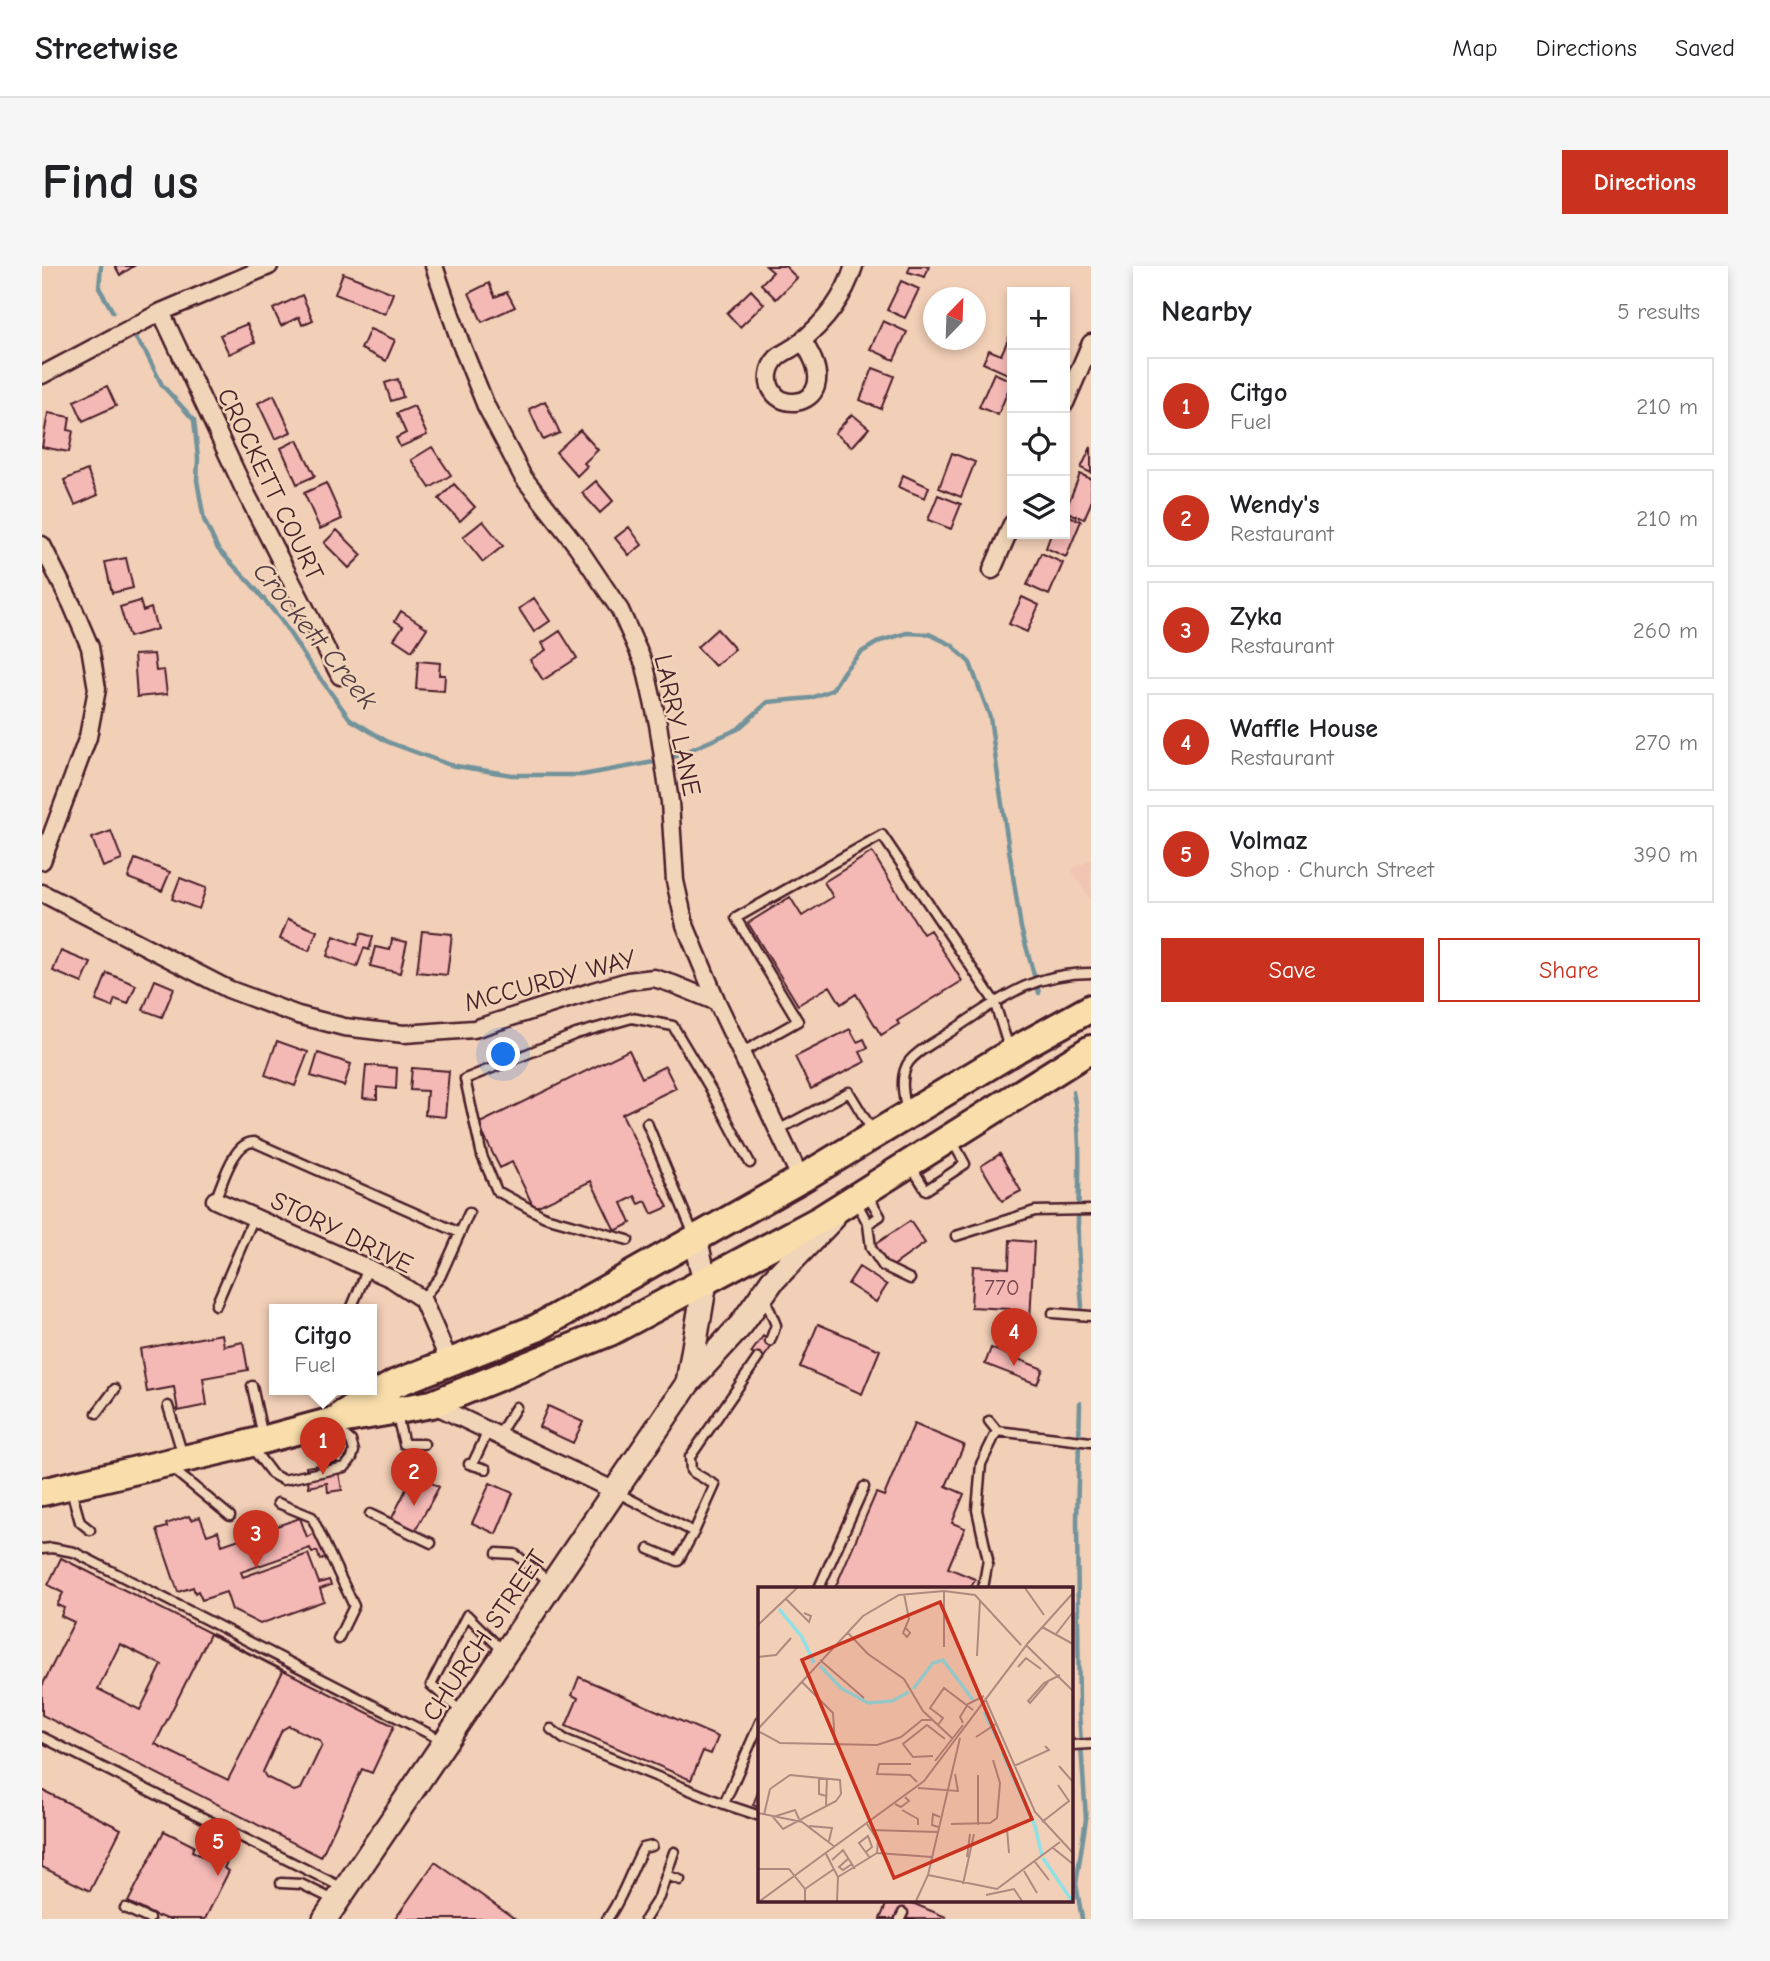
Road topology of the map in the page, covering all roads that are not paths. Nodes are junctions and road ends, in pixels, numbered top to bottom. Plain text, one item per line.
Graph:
1 (269, 266) edge
2 (434, 266) edge
3 (854, 266) edge
4 (161, 312) junction
5 (803, 341) dead end
6 (1091, 343) edge
7 (42, 375) edge
8 (1070, 391) edge
9 (1007, 536) edge
10 (42, 545) edge
11 (992, 570) dead end
12 (340, 676) dead end
13 (42, 862) edge
14 (42, 893) edge
15 (1091, 973) edge
16 (995, 1001) junction
17 (717, 1002) junction
18 (1091, 1008) edge
19 (1091, 1049) edge
20 (741, 1053) junction
21 (1011, 1053) junction
22 (907, 1116) junction
23 (647, 1123) dead end
24 (778, 1130) junction
25 (875, 1136) junction
26 (750, 1163) dead end
27 (802, 1179) junction
28 (856, 1197) junction
29 (215, 1200) joint
30 (1090, 1210) edge
31 (469, 1213) dead end
32 (254, 1217) junction
33 (868, 1224) junction
34 (460, 1233) junction
35 (956, 1236) dead end
36 (695, 1238) junction
37 (628, 1240) dead end
38 (368, 1268) junction
39 (910, 1279) dead end
40 (705, 1282) junction
41 (763, 1293) junction
42 (422, 1299) junction
43 (353, 1304) edge
44 (216, 1305) dead end
45 (1054, 1313) dead end
46 (1091, 1316) edge
47 (770, 1341) dead end
48 (758, 1358) dead end
49 (450, 1363) junction
50 (688, 1382) junction
51 (251, 1387) dead end
52 (115, 1389) dead end
53 (377, 1394) edge
54 (375, 1395) edge
55 (432, 1404) junction
56 (168, 1406) dead end
57 (516, 1407) dead end
58 (396, 1410) junction
59 (97, 1413) dead end
60 (989, 1421) dead end
61 (329, 1422) junction
62 (997, 1431) junction
63 (493, 1434) junction
64 (257, 1442) junction
65 (1090, 1442) edge
66 (424, 1444) dead end
67 (174, 1461) junction
68 (486, 1469) dead end
69 (70, 1485) junction
70 (864, 1487) dead end
71 (615, 1491) junction
72 (42, 1492) edge
73 (278, 1503) dead end
74 (370, 1514) dead end
75 (230, 1516) dead end
76 (90, 1530) dead end
77 (694, 1532) junction
78 (431, 1544) dead end
79 (42, 1549) edge
80 (649, 1549) dead end
81 (497, 1553) dead end
82 (552, 1584) junction
83 (819, 1587) edge
84 (983, 1587) edge
85 (338, 1639) dead end
86 (505, 1653) junction
87 (464, 1714) junction
88 (758, 1727) edge
89 (551, 1729) dead end
90 (42, 1737) edge
91 (445, 1742) junction
92 (724, 1804) junction
93 (758, 1815) edge
94 (652, 1846) dead end
95 (674, 1852) dead end
96 (666, 1875) junction
97 (680, 1880) dead end
98 (281, 1883) dead end
99 (336, 1903) edge
100 (125, 1908) dead end
101 (149, 1919) edge
102 (607, 1919) edge
103 (645, 1919) edge

1 - 4 street
2 - 17 street, LARRY LANE
3 - 5 street
4 - 7 street
4 - 12 street, CROCKETT COURT
6 - 8 street
9 - 11 street
10 - 13 street
14 - 17 street, MCCURDY WAY
15 - 16 lane
16 - 20 lane
16 - 21 lane
16 - 22 lane
17 - 20 street, LARRY LANE
18 - 21 highway
19 - 28 highway
20 - 24 street, LARRY LANE
21 - 22 highway
22 - 25 highway
23 - 36 lane
24 - 25 lane
24 - 27 street, LARRY LANE
25 - 27 highway
26 - 37 lane
27 - 36 highway
28 - 33 lane
28 - 33 lane
28 - 40 highway
28 - 41 main road, CHURCH STREET
29 - 32 street, STORY DRIVE
29 - 34 lane
30 - 35 lane
31 - 34 lane
32 - 38 street, STORY DRIVE
32 - 44 lane
33 - 39 lane
34 - 42 lane
36 - 40 main road, CHURCH STREET
36 - 49 highway
38 - 42 street, STORY DRIVE
38 - 43 lane
40 - 50 main road, CHURCH STREET
40 - 55 highway
41 - 47 lane
41 - 50 main road, CHURCH STREET
42 - 49 street, STORY DRIVE
45 - 46 lane
48 - 77 lane
49 - 53 highway
50 - 71 main road, CHURCH STREET
51 - 64 lane
52 - 59 lane
54 - 61 highway
55 - 58 highway
55 - 63 street
56 - 67 lane
57 - 63 lane
58 - 61 highway
58 - 66 lane
60 - 62 lane
61 - 64 highway
61 - 64 lane
62 - 65 lane
62 - 84 lane
63 - 68 lane
63 - 71 street
64 - 67 highway
67 - 69 highway
67 - 75 lane
69 - 72 highway
69 - 76 lane
70 - 83 lane
71 - 77 lane
71 - 82 main road, CHURCH STREET
73 - 85 lane
74 - 78 lane
77 - 80 lane
79 - 91 lane
81 - 82 lane
82 - 86 main road, CHURCH STREET
86 - 87 main road, CHURCH STREET
86 - 87 lane
87 - 91 main road, CHURCH STREET
88 - 92 lane
89 - 92 lane
90 - 99 lane
91 - 99 main road, CHURCH STREET
92 - 93 lane
94 - 102 lane
95 - 96 lane
96 - 97 lane
96 - 103 lane
98 - 99 lane
100 - 101 lane

